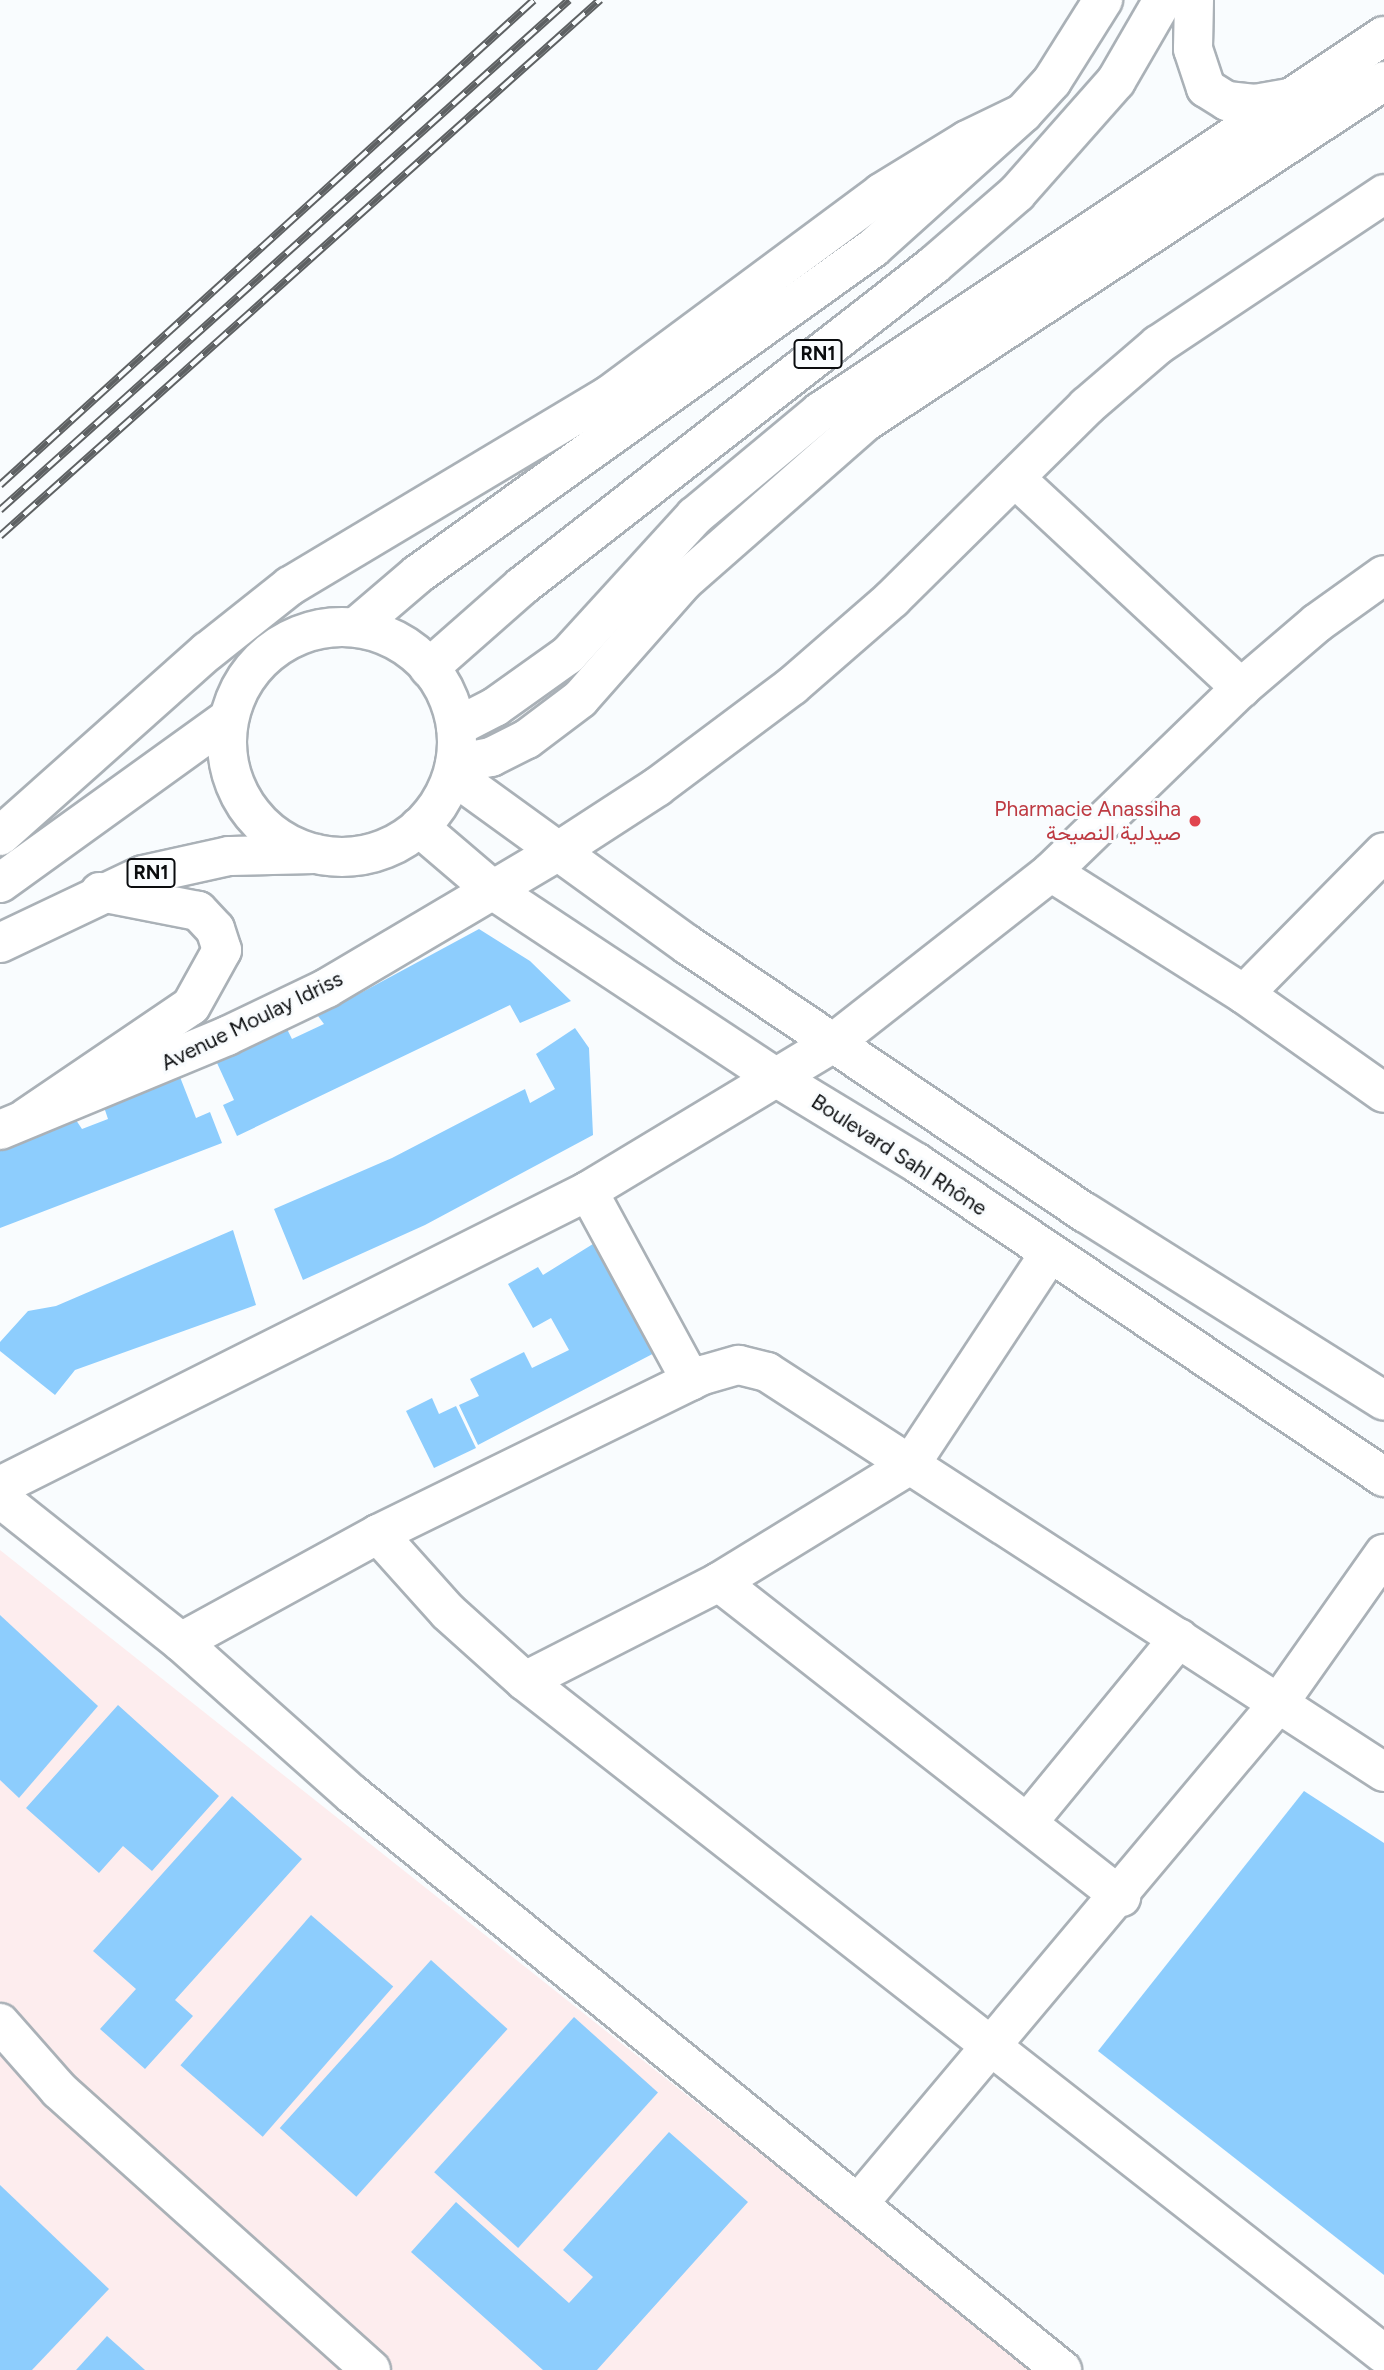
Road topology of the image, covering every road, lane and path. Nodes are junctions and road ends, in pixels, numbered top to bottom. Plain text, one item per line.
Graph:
1 (1103, 0) edge
2 (1163, 0) edge
3 (1194, 0) edge
4 (1384, 36) edge
5 (1384, 81) edge
6 (1293, 97) junction
7 (1023, 113) junction
8 (1384, 194) edge
9 (1016, 478) junction
10 (1384, 575) edge
11 (356, 627) junction
12 (429, 668) junction
13 (1241, 688) junction
14 (229, 718) junction
15 (456, 727) junction
16 (454, 770) junction
17 (419, 827) junction
18 (0, 836) edge
19 (560, 850) junction
20 (316, 854) junction
21 (1379, 866) edge
22 (1051, 872) junction
23 (0, 883) edge
24 (494, 891) junction
25 (100, 892) junction
26 (0, 943) edge
27 (1244, 994) junction
28 (833, 1043) junction
29 (777, 1078) junction
30 (1384, 1093) edge
31 (13, 1124) edge
32 (588, 1191) junction
33 (1049, 1254) junction
34 (691, 1381) junction
35 (1384, 1401) edge
36 (910, 1465) junction
37 (1384, 1477) edge
38 (0, 1486) edge
39 (0, 1498) edge
40 (378, 1534) junction
41 (1384, 1555) edge
42 (719, 1582) junction
43 (1179, 1638) junction
44 (181, 1642) junction
45 (525, 1681) junction
46 (1278, 1704) junction
47 (1384, 1772) edge
48 (1028, 1822) junction
49 (1121, 1897) junction
50 (0, 2023) edge
51 (994, 2045) junction
52 (858, 2203) junction
53 (1384, 2354) edge
54 (371, 2370) edge
55 (1062, 2370) edge

1 - 7 main road, RN1
2 - 12 main road, RN1
3 - 6 main road
4 - 6 main road
5 - 16 main road
6 - 15 main road
7 - 11 main road, RN1
7 - 18 main road
8 - 9 main road, Avenue Moulay Idriss
9 - 13 main road
9 - 19 main road, Avenue Moulay Idriss
10 - 13 main road
11 - 12 main road, RN1
11 - 14 main road, RN1
12 - 15 main road, RN1
13 - 22 main road
14 - 20 main road, RN1
14 - 23 main road
15 - 16 main road, RN1
16 - 17 main road, RN1
16 - 19 main road
17 - 20 main road, RN1
17 - 24 main road, Boulevard Sahl Rhône
19 - 24 main road, Avenue Moulay Idriss
19 - 28 main road
20 - 25 main road, RN1
21 - 27 main road
22 - 27 main road
22 - 28 main road
24 - 29 main road, Boulevard Sahl Rhône
24 - 31 main road, Avenue Moulay Idriss
25 - 26 main road, RN1
25 - 31 main road
27 - 30 main road
28 - 29 main road
28 - 35 main road
29 - 32 main road
29 - 33 main road, Boulevard Sahl Rhône
32 - 34 main road
32 - 38 main road
33 - 36 main road
33 - 37 main road, Boulevard Sahl Rhône
34 - 36 main road
34 - 40 main road
36 - 42 main road
36 - 43 main road
39 - 44 main road
40 - 44 main road
40 - 45 main road
41 - 46 main road
42 - 45 main road
42 - 48 main road
43 - 46 main road
43 - 48 main road
44 - 52 main road
45 - 51 main road
46 - 47 main road
46 - 49 main road
48 - 49 main road
49 - 51 main road
50 - 54 main road
51 - 52 main road
51 - 53 main road
52 - 55 main road

